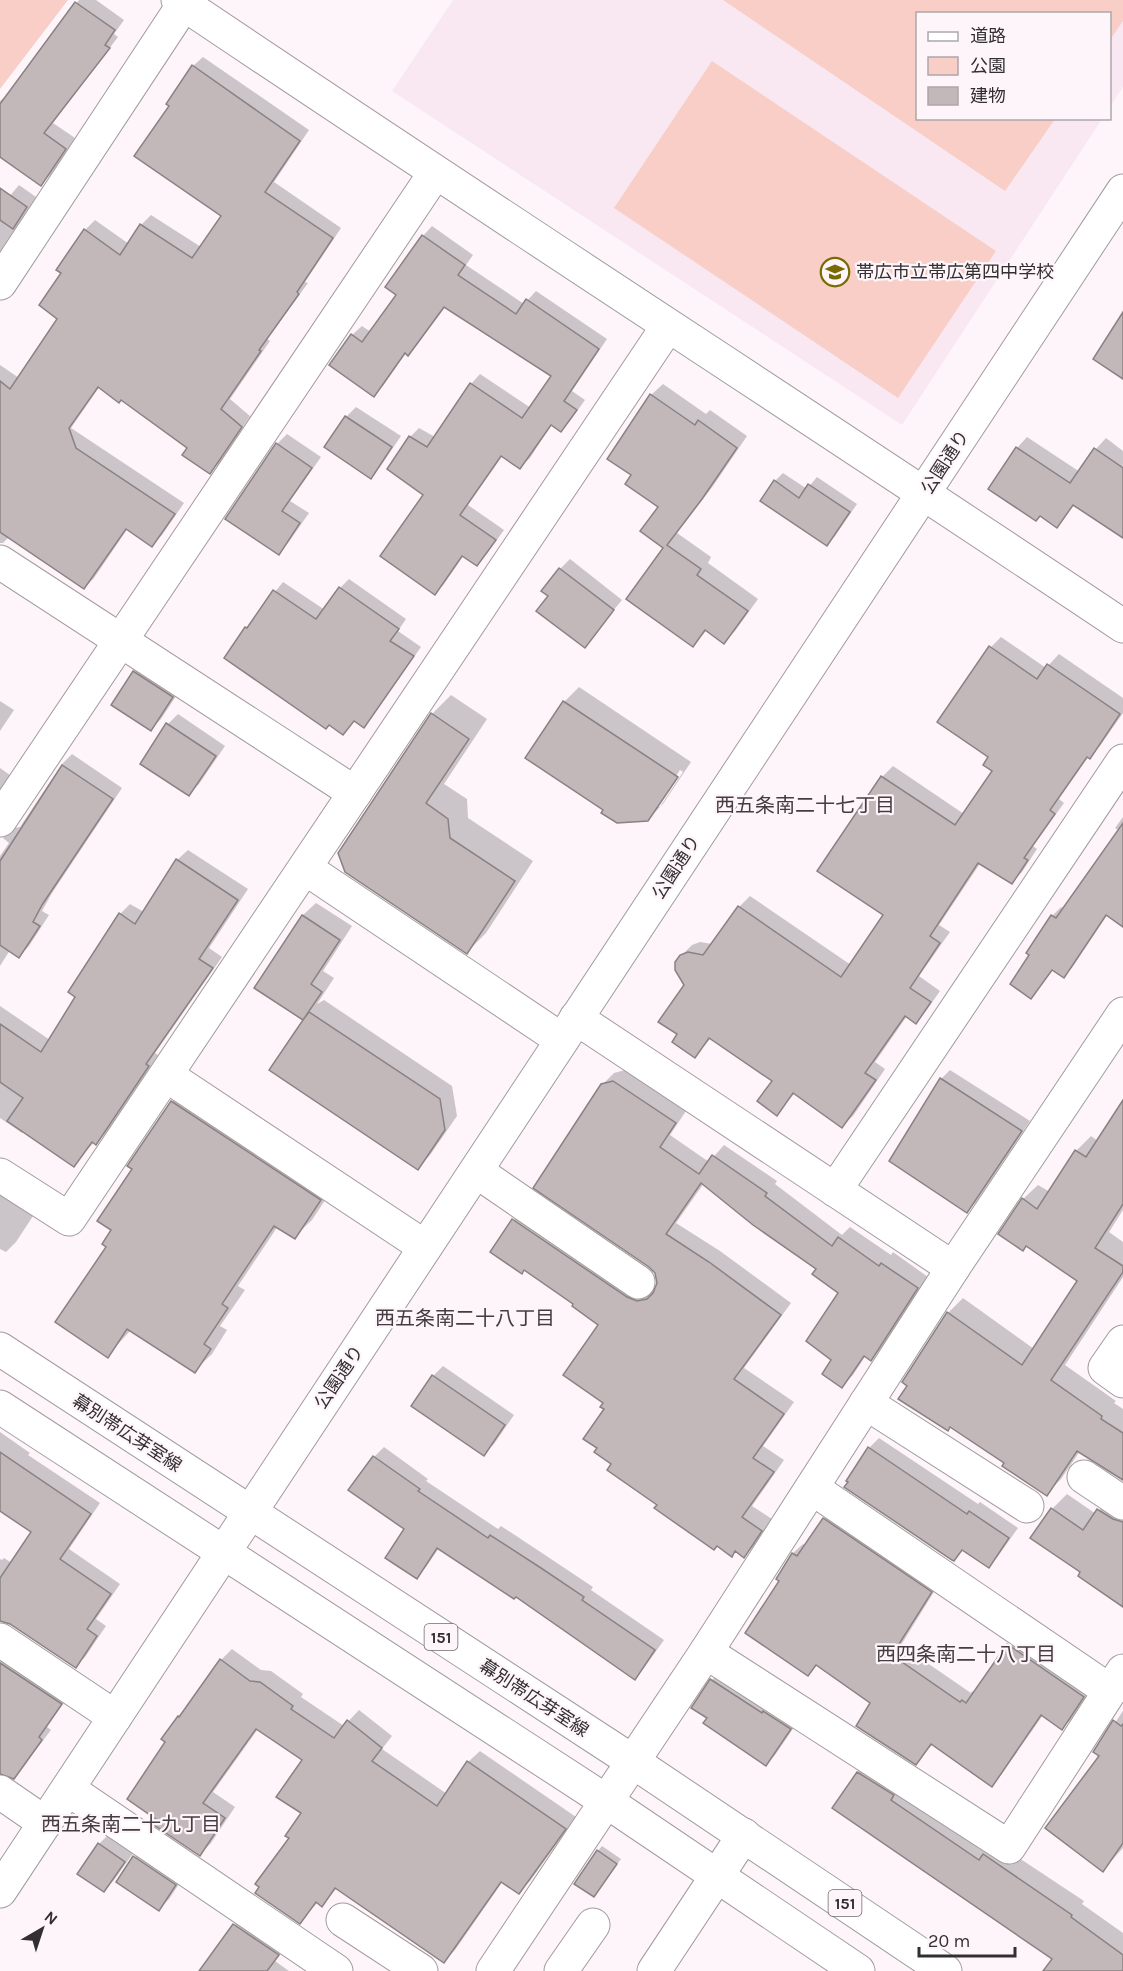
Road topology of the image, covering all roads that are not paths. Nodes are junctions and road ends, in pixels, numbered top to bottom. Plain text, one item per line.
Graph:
1 (181, 2) edge
2 (435, 173) junction
3 (1123, 191) edge
4 (0, 283) edge
5 (668, 326) junction
6 (924, 493) junction
7 (0, 562) edge
8 (1123, 626) edge
9 (120, 641) junction
10 (1123, 761) edge
11 (355, 793) junction
12 (0, 820) edge
13 (304, 868) junction
14 (1123, 1014) edge
15 (569, 1029) junction
16 (166, 1075) junction
17 (476, 1171) junction
18 (0, 1176) edge
19 (835, 1190) junction
20 (425, 1247) junction
21 (953, 1269) junction
22 (638, 1282) dead end
23 (1123, 1342) edge
24 (0, 1349) edge
25 (1123, 1381) edge
26 (866, 1403) junction
27 (0, 1407) edge
28 (1084, 1477) dead end
29 (812, 1488) junction
30 (1123, 1503) edge
31 (1027, 1506) dead end
32 (250, 1512) junction
33 (223, 1553) junction
34 (0, 1640) edge
35 (706, 1653) junction
36 (1117, 1681) edge
37 (115, 1717) junction
38 (633, 1761) junction
39 (68, 1789) junction
40 (0, 1792) edge
41 (606, 1801) junction
42 (45, 1823) junction
43 (744, 1835) junction
44 (717, 1877) junction
45 (0, 1892) edge
46 (343, 1920) dead end
47 (593, 1925) dead end
48 (495, 1970) edge
49 (336, 1971) edge
50 (421, 1971) edge
51 (561, 1971) edge
52 (654, 1971) edge
53 (858, 1971) edge
54 (945, 1971) edge

1 - 2 street
1 - 4 street
2 - 5 street
2 - 9 street
3 - 6 street, 公園通り
5 - 6 street
5 - 11 street
6 - 8 street
6 - 15 street, 公園通り
7 - 9 street
9 - 11 street
9 - 12 street
10 - 19 street
11 - 13 street
13 - 15 street
13 - 16 street
14 - 21 street
15 - 17 street, 公園通り
15 - 19 street
16 - 18 street
16 - 20 street
17 - 20 street, 公園通り
17 - 22 street
19 - 21 street
20 - 32 street, 公園通り
21 - 26 street
23 - 25 street
24 - 32 street, 幕別帯広芽室線 / 151
26 - 29 street
26 - 31 street
27 - 33 street
28 - 30 street
29 - 35 street
29 - 36 street
32 - 33 street, 公園通り
32 - 38 street, 幕別帯広芽室線 / 151
33 - 37 street, 公園通り
33 - 41 street
34 - 37 street
35 - 36 street
35 - 38 street
37 - 39 street, 公園通り
38 - 41 street
38 - 43 street, 幕別帯広芽室線 / 151
39 - 42 street, 公園通り
39 - 49 street
40 - 42 street
41 - 44 street
41 - 48 street
42 - 45 street, 公園通り
43 - 44 street
43 - 54 street, 幕別帯広芽室線 / 151
44 - 52 street
44 - 53 street
46 - 50 street
47 - 51 street

